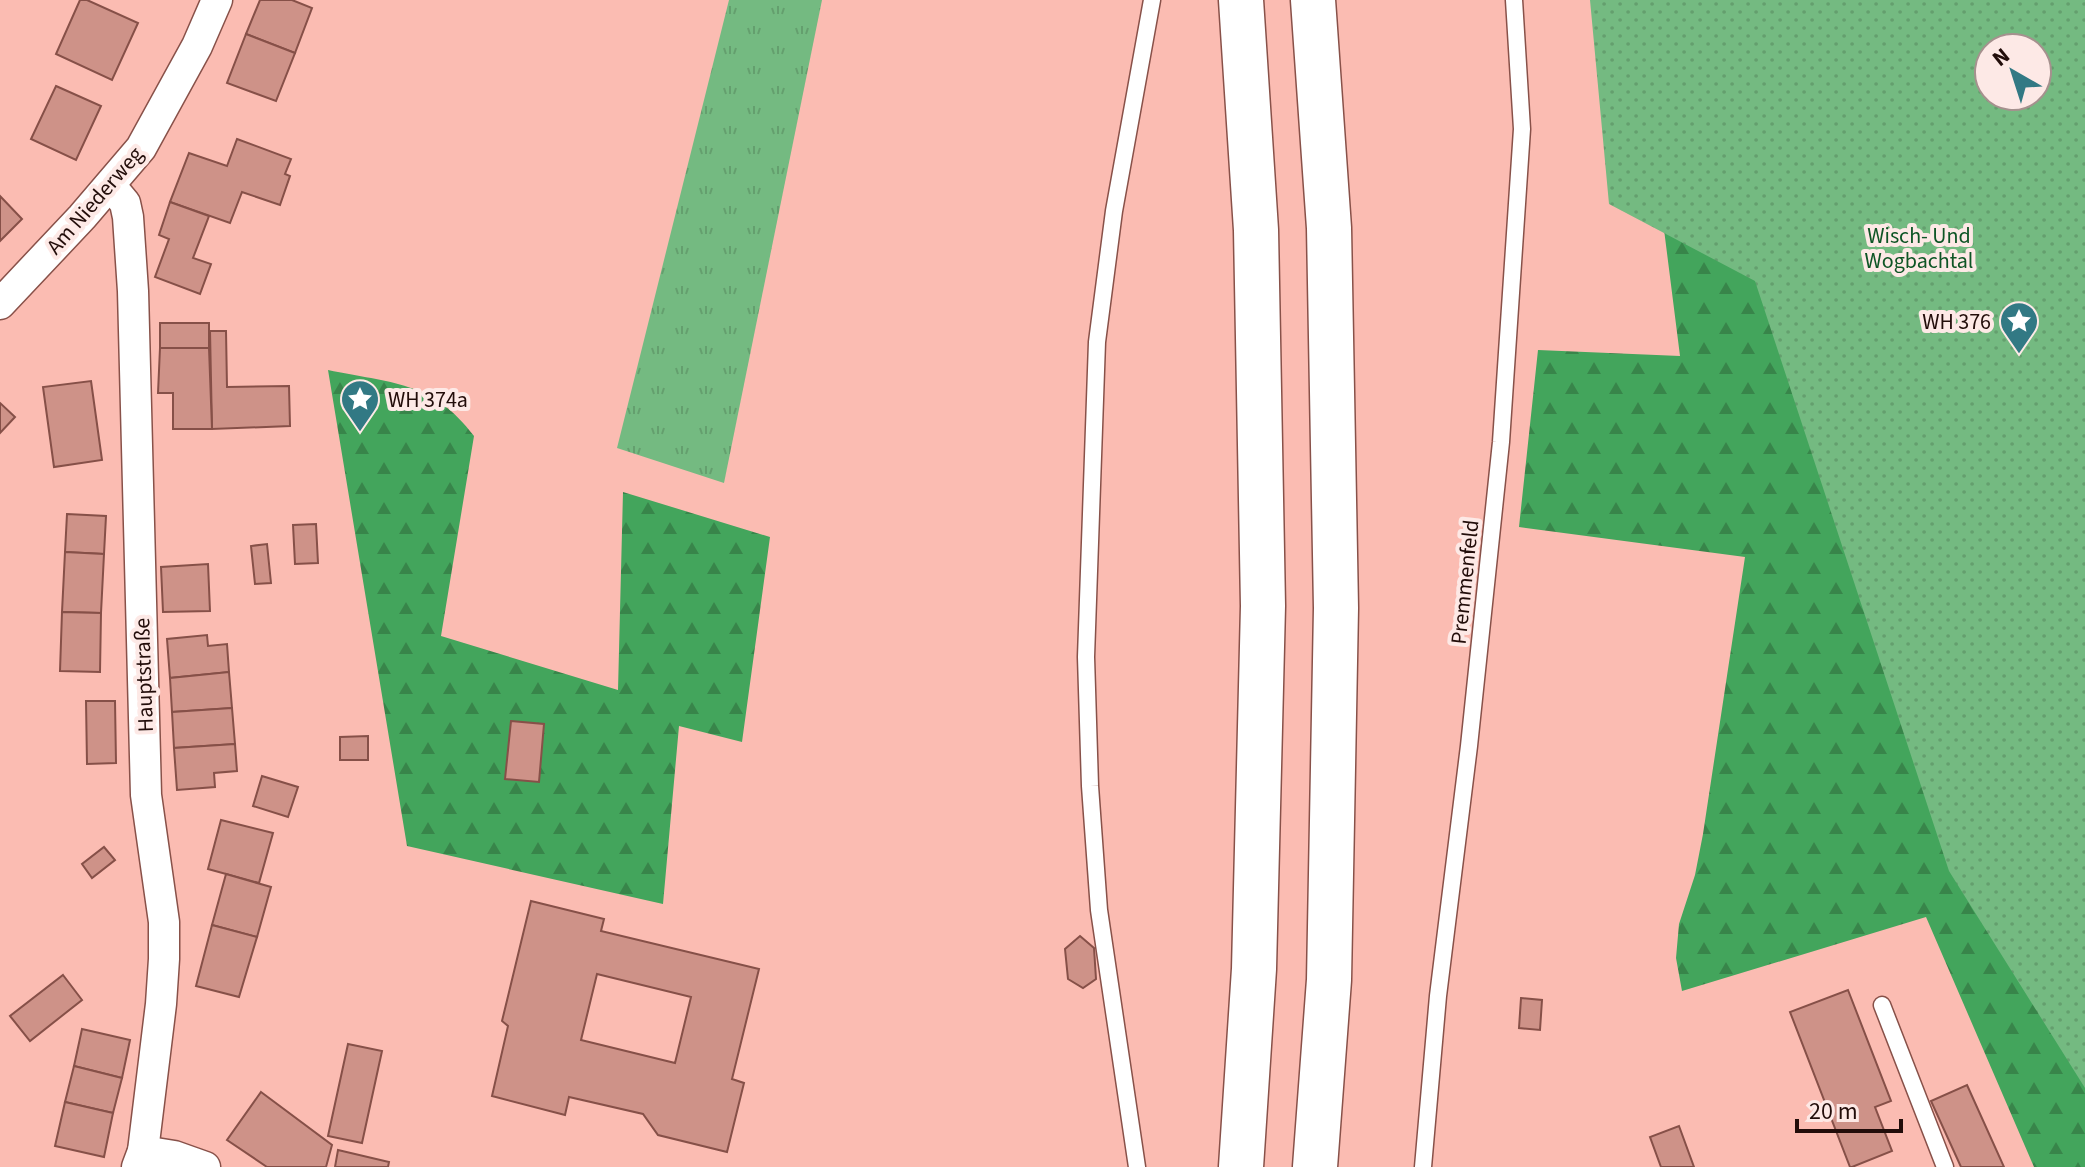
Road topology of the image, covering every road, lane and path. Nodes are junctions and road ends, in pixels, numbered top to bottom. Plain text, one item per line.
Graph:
1 (217, 0) edge
2 (1152, 0) edge
3 (1241, 0) edge
4 (1313, 0) edge
5 (1514, 0) edge
6 (110, 185) junction
7 (0, 304) edge
8 (1882, 1005) dead end
9 (140, 1159) edge
10 (205, 1167) edge
11 (1137, 1167) edge
12 (1241, 1167) edge
13 (1315, 1167) edge
14 (1423, 1167) edge
15 (1945, 1167) edge

1 - 6 street, Am Niederweg
2 - 11 lane
3 - 12 highway
4 - 13 highway
5 - 14 lane, Premmenfeld
6 - 7 street, Am Niederweg
6 - 9 street, Hauptstraße
8 - 15 lane
9 - 10 street

